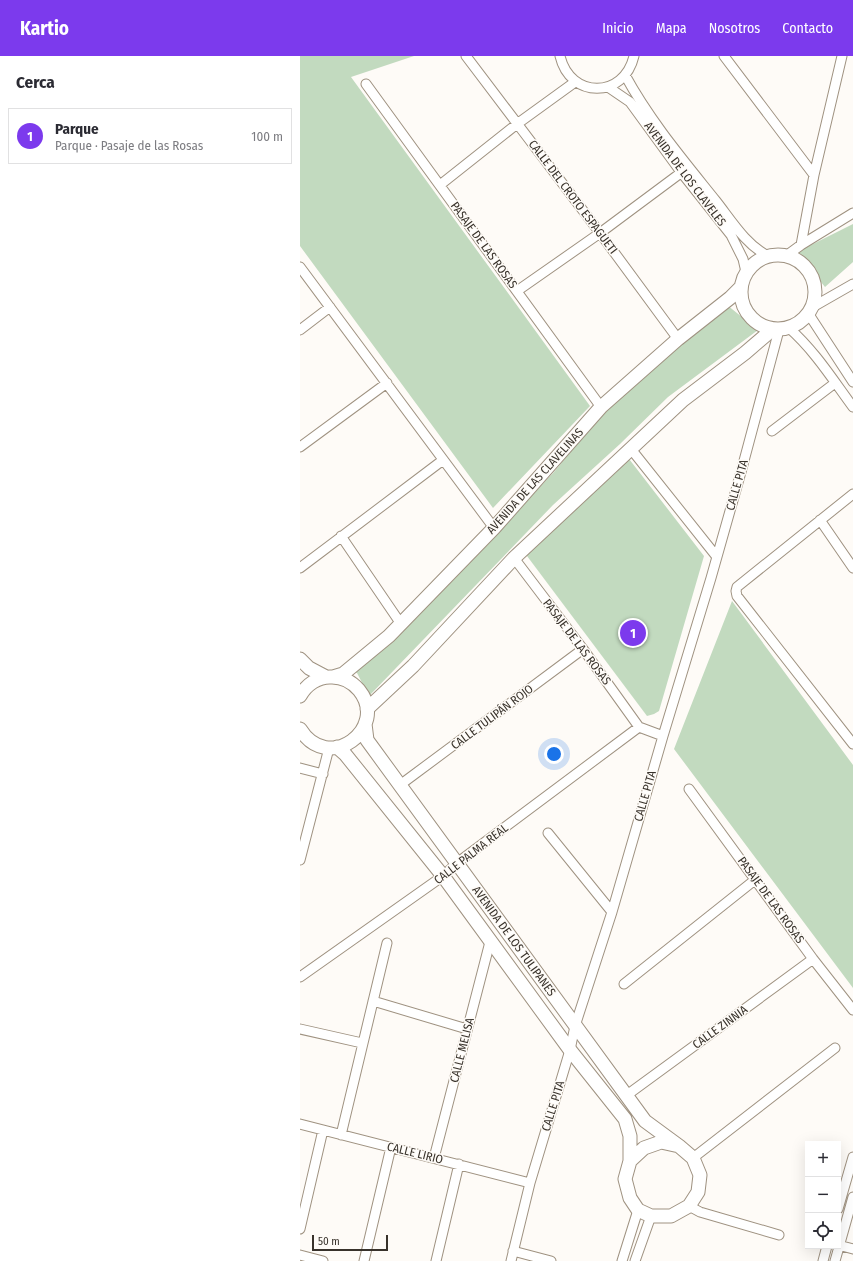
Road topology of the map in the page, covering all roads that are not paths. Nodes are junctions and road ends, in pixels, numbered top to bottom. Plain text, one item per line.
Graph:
1 (466, 56) edge
2 (560, 56) edge
3 (634, 56) edge
4 (724, 56) edge
5 (842, 56) edge
6 (625, 76) junction
7 (575, 82) junction
8 (366, 84) dead end
9 (608, 87) junction
10 (517, 124) junction
11 (689, 166) junction
12 (681, 172) junction
13 (814, 175) junction
14 (440, 185) junction
15 (853, 213) edge
16 (600, 233) junction
17 (801, 245) junction
18 (768, 256) junction
19 (786, 256) junction
20 (300, 267) edge
21 (746, 272) junction
22 (853, 284) edge
23 (741, 287) junction
24 (517, 291) junction
25 (330, 307) junction
26 (810, 311) junction
27 (780, 329) junction
28 (300, 330) edge
29 (678, 339) junction
30 (853, 382) edge
31 (386, 383) junction
32 (835, 383) junction
33 (601, 407) junction
34 (853, 407) edge
35 (772, 431) dead end
36 (300, 447) edge
37 (631, 449) junction
38 (444, 460) junction
39 (853, 494) edge
40 (820, 520) junction
41 (494, 528) junction
42 (340, 536) junction
43 (717, 557) junction
44 (514, 558) junction
45 (300, 568) edge
46 (853, 568) edge
47 (401, 624) junction
48 (583, 649) junction
49 (300, 659) edge
50 (329, 677) junction
51 (300, 696) edge
52 (367, 709) junction
53 (365, 724) junction
54 (639, 727) junction
55 (300, 729) edge
56 (850, 733) edge
57 (663, 736) junction
58 (853, 744) edge
59 (333, 748) junction
60 (300, 768) edge
61 (323, 774) junction
62 (400, 786) junction
63 (689, 789) dead end
64 (548, 833) dead end
65 (300, 860) edge
66 (457, 863) junction
67 (444, 876) junction
68 (756, 879) junction
69 (612, 912) junction
70 (490, 942) junction
71 (387, 943) dead end
72 (813, 958) junction
73 (300, 976) edge
74 (624, 984) dead end
75 (373, 1001) junction
76 (853, 1010) edge
77 (575, 1026) junction
78 (300, 1029) edge
79 (467, 1029) junction
80 (362, 1043) junction
81 (835, 1048) dead end
82 (570, 1050) junction
83 (627, 1095) junction
84 (300, 1124) edge
85 (323, 1130) junction
86 (341, 1134) junction
87 (679, 1146) junction
88 (391, 1147) junction
89 (853, 1157) edge
90 (434, 1158) junction
91 (694, 1158) junction
92 (630, 1161) junction
93 (459, 1164) junction
94 (530, 1183) junction
95 (853, 1197) edge
96 (841, 1199) edge
97 (689, 1206) junction
98 (638, 1210) junction
99 (651, 1216) junction
100 (300, 1229) edge
101 (780, 1235) dead end
102 (841, 1238) edge
103 (841, 1246) edge
104 (826, 1249) edge
105 (838, 1249) edge
106 (853, 1249) edge
107 (513, 1251) junction
108 (300, 1255) edge
109 (323, 1261) edge
110 (364, 1261) edge
111 (436, 1261) edge
112 (511, 1261) edge
113 (551, 1261) edge
114 (622, 1261) edge
115 (635, 1261) edge
116 (823, 1261) edge
117 (835, 1261) edge

1 - 10 street, CALLE DEL CROTO ESPAGUETI
2 - 7 street
3 - 6 street
4 - 13 street
5 - 13 street
6 - 9 street
6 - 11 street, AVENIDA DE LOS CLAVELES
7 - 9 street
7 - 10 street
8 - 14 street, PASAJE DE LAS ROSAS
9 - 12 street, AVENIDA DE LOS CLAVELES
10 - 14 street
10 - 16 street, CALLE DEL CROTO ESPAGUETI
11 - 12 street
11 - 18 street, AVENIDA DE LOS CLAVELES
12 - 16 street
12 - 21 street, AVENIDA DE LOS CLAVELES
13 - 17 street
14 - 24 street, PASAJE DE LAS ROSAS
15 - 17 street
16 - 24 street
16 - 29 street, CALLE DEL CROTO ESPAGUETI
17 - 19 street
18 - 19 street
18 - 21 street
19 - 26 street
20 - 25 street
21 - 23 street
22 - 26 street
23 - 27 street
23 - 29 street, AVENIDA DE LAS CLAVELINAS
24 - 33 street, PASAJE DE LAS ROSAS
25 - 28 street
25 - 31 street
26 - 27 street
26 - 30 street
27 - 32 street
27 - 37 street
27 - 43 street, CALLE PITA
29 - 33 street, AVENIDA DE LAS CLAVELINAS
31 - 36 street
31 - 38 street
32 - 34 street
32 - 35 street
33 - 41 street, AVENIDA DE LAS CLAVELINAS
37 - 43 street
37 - 44 street
38 - 41 street
38 - 42 street
39 - 40 street
40 - 46 street
40 - 56 street
41 - 47 street, AVENIDA DE LAS CLAVELINAS
42 - 45 street
42 - 47 street
43 - 57 street, CALLE PITA
44 - 48 street, PASAJE DE LAS ROSAS
44 - 52 street
47 - 50 street, AVENIDA DE LAS CLAVELINAS
48 - 54 street, PASAJE DE LAS ROSAS
48 - 62 street, CALLE TULIPÁN ROJO
49 - 50 street
50 - 51 street, AVENIDA DE LAS CLAVELINAS
50 - 52 street
52 - 53 street
53 - 59 street
53 - 62 street, AVENIDA DE LOS TULIPANES
54 - 57 street
54 - 66 street, CALLE PALMA REAL
55 - 59 street
56 - 58 street
57 - 69 street, CALLE PITA
59 - 61 street
59 - 67 street, AVENIDA DE LOS TULIPANES
60 - 61 street
61 - 65 street
62 - 66 street, AVENIDA DE LOS TULIPANES
63 - 68 street, PASAJE DE LAS ROSAS
64 - 69 street
66 - 67 street, CALLE PALMA REAL
66 - 77 street, AVENIDA DE LOS TULIPANES
67 - 70 street, AVENIDA DE LOS TULIPANES
67 - 73 street, CALLE PALMA REAL
68 - 72 street, PASAJE DE LAS ROSAS
68 - 74 street
69 - 77 street, CALLE PITA
70 - 79 street, CALLE MELISA
70 - 82 street, AVENIDA DE LOS TULIPANES
71 - 75 street
72 - 76 street, PASAJE DE LAS ROSAS
72 - 83 street, CALLE ZINNIA
75 - 79 street
75 - 80 street
77 - 82 street, CALLE PITA
77 - 83 street, AVENIDA DE LOS TULIPANES
78 - 80 street
79 - 90 street, CALLE MELISA
80 - 86 street
81 - 91 street
82 - 92 street, AVENIDA DE LOS TULIPANES
82 - 94 street, CALLE PITA
83 - 87 street, AVENIDA DE LOS TULIPANES
84 - 85 street, CALLE LIRIO
85 - 86 street, CALLE LIRIO
85 - 100 street
86 - 88 street, CALLE LIRIO
87 - 91 street, AVENIDA DE LOS TULIPANES
87 - 92 street, AVENIDA DE LOS TULIPANES
88 - 90 street, CALLE LIRIO
88 - 110 street
89 - 96 street
90 - 93 street, CALLE LIRIO
91 - 97 street
92 - 98 street, AVENIDA DE LOS TULIPANES
93 - 94 street, CALLE LIRIO
93 - 111 street
94 - 107 street, CALLE PITA
95 - 102 street
97 - 99 street
97 - 101 street
98 - 99 street
98 - 114 street
99 - 115 street
103 - 106 street
104 - 116 street
105 - 117 street
107 - 112 street, CALLE PITA
107 - 113 street
108 - 109 street

